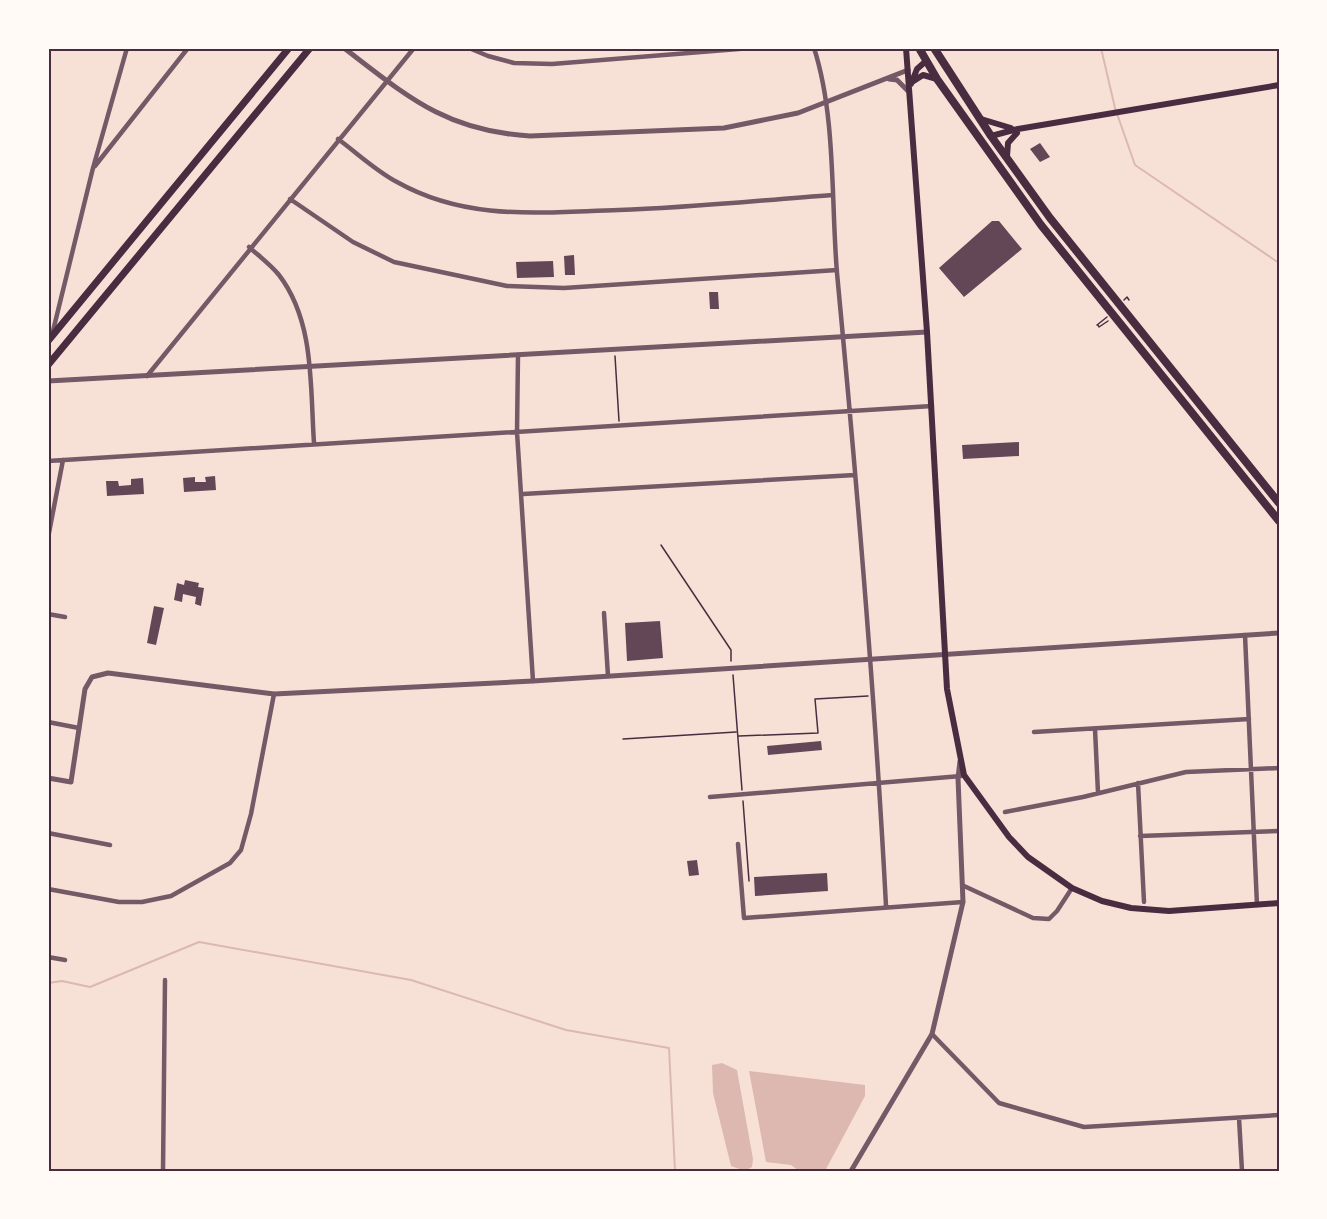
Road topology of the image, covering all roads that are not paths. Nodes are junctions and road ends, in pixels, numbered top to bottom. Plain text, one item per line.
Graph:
1 (127, 48) edge
2 (188, 48) edge
3 (289, 48) edge
4 (310, 48) edge
5 (344, 48) edge
6 (414, 48) edge
7 (469, 48) edge
8 (751, 48) edge
9 (814, 48) edge
10 (906, 48) edge
11 (919, 48) edge
12 (937, 52) edge
13 (926, 61) junction
14 (908, 70) junction
15 (887, 79) junction
16 (937, 79) junction
17 (386, 80) junction
18 (911, 82) junction
19 (1279, 85) edge
20 (909, 92) junction
21 (825, 103) junction
22 (979, 117) junction
23 (1018, 131) junction
24 (992, 136) junction
25 (338, 139) junction
26 (981, 140) junction
27 (1007, 156) junction
28 (93, 168) junction
29 (833, 195) junction
30 (290, 199) junction
31 (249, 247) junction
32 (837, 270) junction
33 (927, 332) junction
34 (843, 336) junction
35 (50, 339) edge
36 (518, 355) junction
37 (48, 365) edge
38 (309, 366) junction
39 (147, 376) junction
40 (48, 381) edge
41 (932, 406) junction
42 (851, 411) junction
43 (517, 432) junction
44 (314, 443) junction
45 (63, 460) junction
46 (48, 461) edge
47 (855, 475) junction
48 (523, 494) junction
49 (1279, 503) edge
50 (1279, 521) edge
51 (48, 538) edge
52 (48, 614) edge
53 (604, 614) dead end
54 (65, 617) dead end
55 (1279, 633) edge
56 (1245, 635) junction
57 (945, 655) junction
58 (869, 660) junction
59 (608, 676) junction
60 (534, 681) junction
61 (274, 694) junction
62 (1249, 719) junction
63 (48, 722) edge
64 (79, 728) junction
65 (1095, 729) junction
66 (1034, 732) dead end
67 (1279, 768) edge
68 (1251, 769) junction
69 (961, 776) junction
70 (48, 778) edge
71 (1138, 783) junction
72 (879, 784) junction
73 (1098, 793) junction
74 (710, 797) dead end
75 (1005, 812) dead end
76 (1279, 831) edge
77 (1254, 832) junction
78 (48, 833) edge
79 (1140, 836) junction
80 (738, 844) dead end
81 (110, 845) dead end
82 (964, 886) junction
83 (1072, 888) junction
84 (48, 889) edge
85 (963, 902) junction
86 (1144, 902) dead end
87 (1279, 903) edge
88 (1257, 904) junction
89 (886, 906) junction
90 (48, 957) edge
91 (65, 960) dead end
92 (165, 980) dead end
93 (932, 1034) junction
94 (1279, 1115) edge
95 (1239, 1118) junction
96 (164, 1171) edge
97 (851, 1171) edge
98 (1242, 1171) edge

1 - 28 street
2 - 28 street
3 - 35 main road
4 - 37 main road
5 - 17 street
6 - 17 street
7 - 8 street
9 - 21 street
10 - 14 main road
11 - 13 highway
12 - 13 highway
12 - 22 highway
13 - 14 main road
13 - 16 highway
13 - 18 main road
14 - 15 street
14 - 20 main road
15 - 20 street
15 - 21 street
16 - 18 main road
16 - 26 highway
17 - 21 street
17 - 25 street
18 - 20 main road
19 - 23 main road
20 - 33 main road
21 - 29 street
22 - 23 main road
22 - 24 highway
23 - 24 main road
23 - 27 main road
24 - 26 highway
24 - 27 highway
25 - 29 street
25 - 30 street
26 - 50 highway
27 - 49 highway
28 - 35 street
29 - 32 street
30 - 31 street
30 - 32 street
31 - 38 street
31 - 39 street
32 - 34 street
33 - 34 street
33 - 41 main road
34 - 36 street
34 - 42 street
36 - 38 street
36 - 43 street
38 - 39 street
38 - 44 street
39 - 40 street
41 - 42 street
41 - 57 main road
42 - 43 street
42 - 47 street
43 - 44 street
43 - 48 street
44 - 45 street
45 - 46 street
45 - 51 street
47 - 48 street
47 - 58 street
48 - 60 street
52 - 54 street
53 - 59 street
55 - 56 street
56 - 57 street
56 - 62 street
57 - 58 street
57 - 69 main road
58 - 59 street
58 - 72 street
59 - 60 street
60 - 61 street
61 - 64 street
61 - 84 street
62 - 65 street
62 - 68 street
63 - 64 street
64 - 70 street
65 - 66 street
65 - 73 street
67 - 68 street
68 - 71 street
68 - 77 street
69 - 72 street
69 - 82 street
69 - 83 main road
71 - 73 street
71 - 79 street
72 - 74 street
72 - 89 street
73 - 75 street
76 - 77 street
77 - 79 street
77 - 88 street
78 - 81 street
79 - 86 street
80 - 89 street
82 - 83 street
82 - 85 street
83 - 88 main road
85 - 89 street
85 - 93 street
87 - 88 main road
90 - 91 street
92 - 96 street
93 - 95 street
93 - 97 street
94 - 95 street
95 - 98 street

